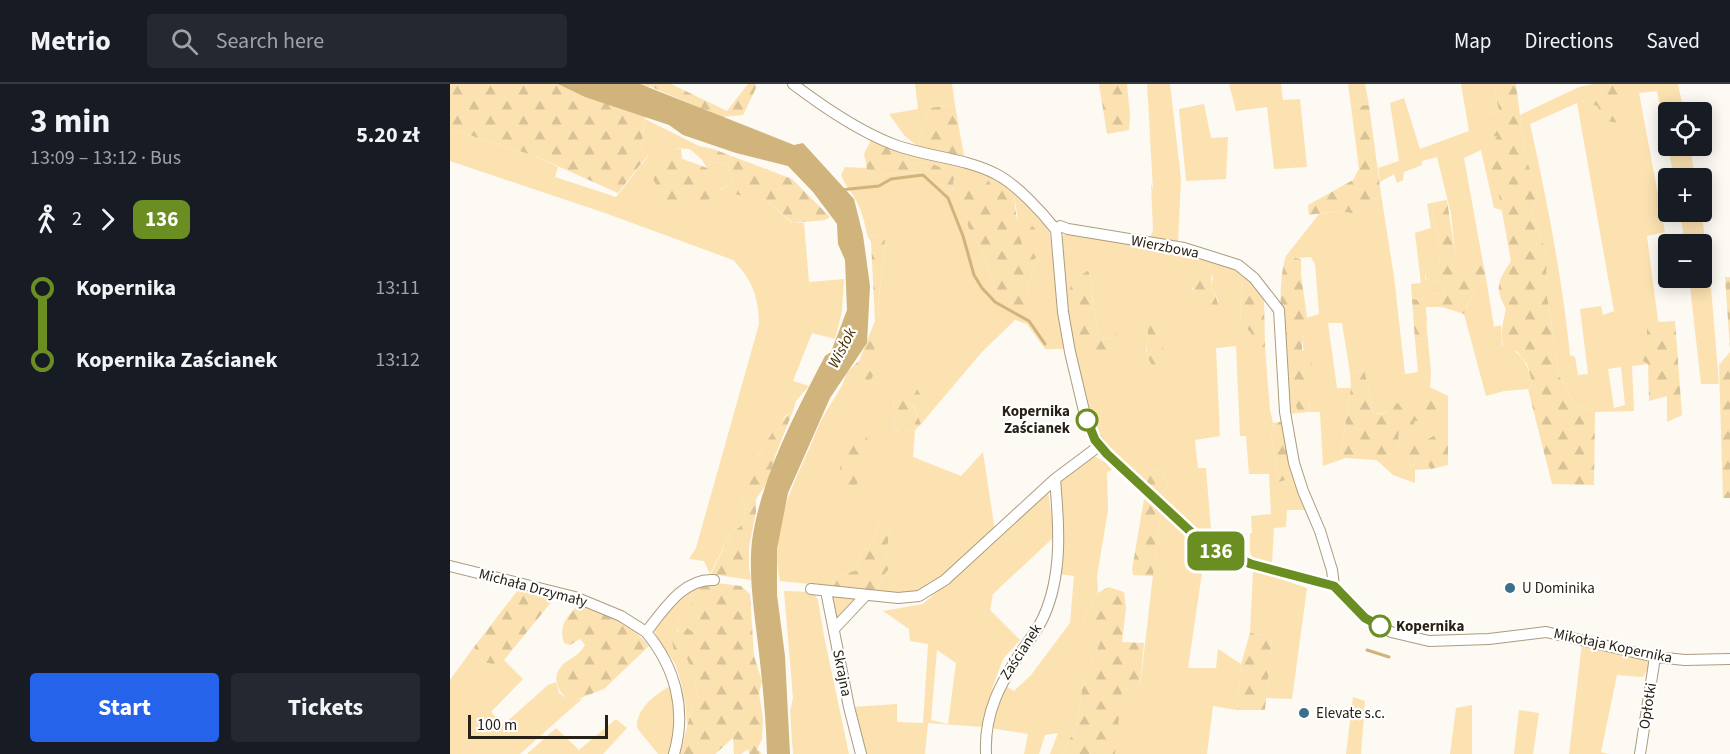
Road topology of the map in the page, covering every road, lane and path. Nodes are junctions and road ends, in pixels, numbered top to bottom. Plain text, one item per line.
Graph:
1 (793, 84) edge
2 (1056, 230) junction
3 (1099, 446) junction
4 (1055, 478) junction
5 (450, 566) edge
6 (714, 580) dead end
7 (1334, 586) junction
8 (811, 590) dead end
9 (826, 591) junction
10 (866, 595) junction
11 (834, 629) junction
12 (646, 632) junction
13 (1655, 657) junction
14 (1730, 659) edge
15 (674, 754) edge
16 (861, 754) edge
17 (986, 754) edge
18 (1640, 754) edge

1 - 2 street
2 - 3 street
2 - 7 street, Wierzbowa
3 - 4 street
3 - 7 street
4 - 10 street
4 - 17 street, Zaścianek
5 - 12 street, Michała Drzymały
6 - 12 street
7 - 13 street, Mikołaja Kopernika
8 - 9 street
9 - 10 street
9 - 11 street, Skrajna
10 - 11 street
11 - 16 street, Skrajna
12 - 15 street, Michała Drzymały
13 - 14 street, Mikołaja Kopernika
13 - 18 street, Opłotki

